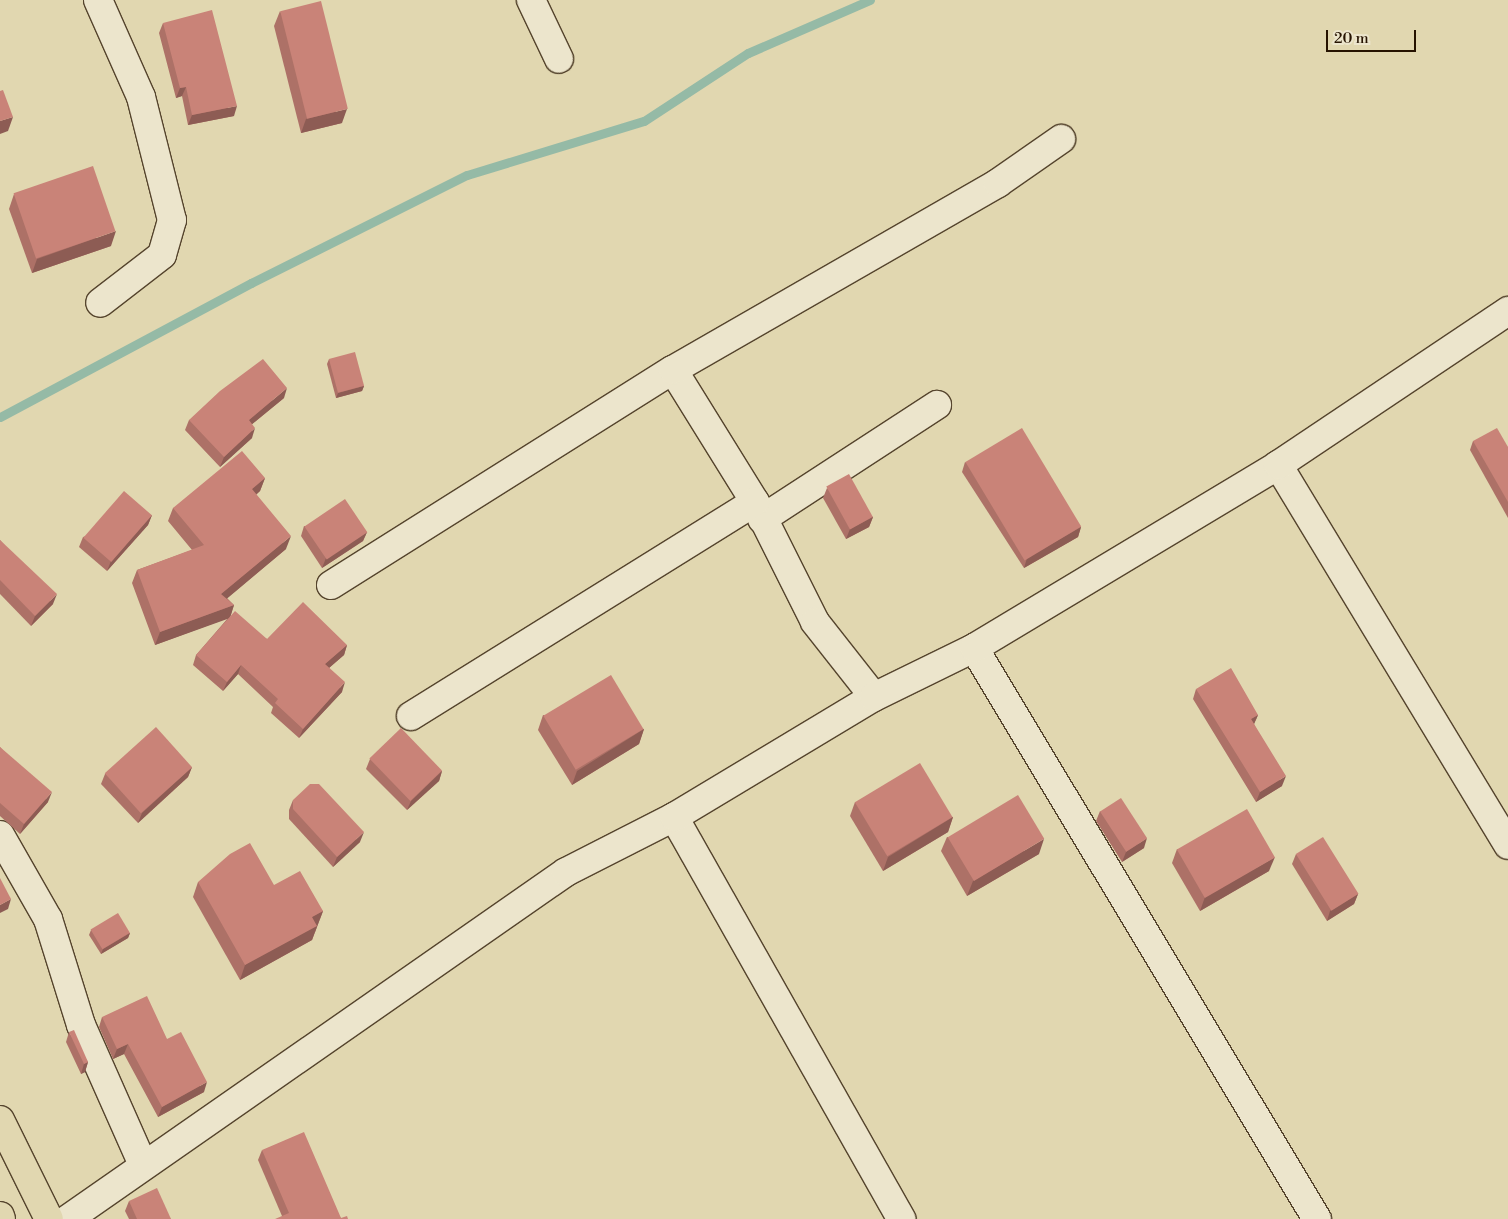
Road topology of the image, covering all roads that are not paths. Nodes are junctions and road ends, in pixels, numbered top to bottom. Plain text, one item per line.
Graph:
1 (98, 0) edge
2 (530, 0) edge
3 (559, 59) dead end
4 (1061, 139) dead end
5 (100, 303) dead end
6 (1508, 312) edge
7 (673, 370) junction
8 (937, 405) dead end
9 (1278, 465) junction
10 (758, 510) junction
11 (331, 585) dead end
12 (974, 648) junction
13 (874, 697) junction
14 (411, 716) dead end
15 (674, 817) junction
16 (0, 835) edge
17 (1508, 846) edge
18 (0, 1120) edge
19 (143, 1166) junction
20 (49, 1219) edge
21 (68, 1219) edge
22 (901, 1219) edge
23 (1317, 1219) edge

1 - 5 street
2 - 3 street
4 - 7 street
6 - 9 street
7 - 10 street
7 - 11 street
8 - 10 street
9 - 12 street
9 - 17 street
10 - 13 street
10 - 14 street
12 - 13 street
12 - 23 street
13 - 15 street
15 - 19 street
15 - 22 street
16 - 19 street
18 - 20 main road
19 - 21 street

